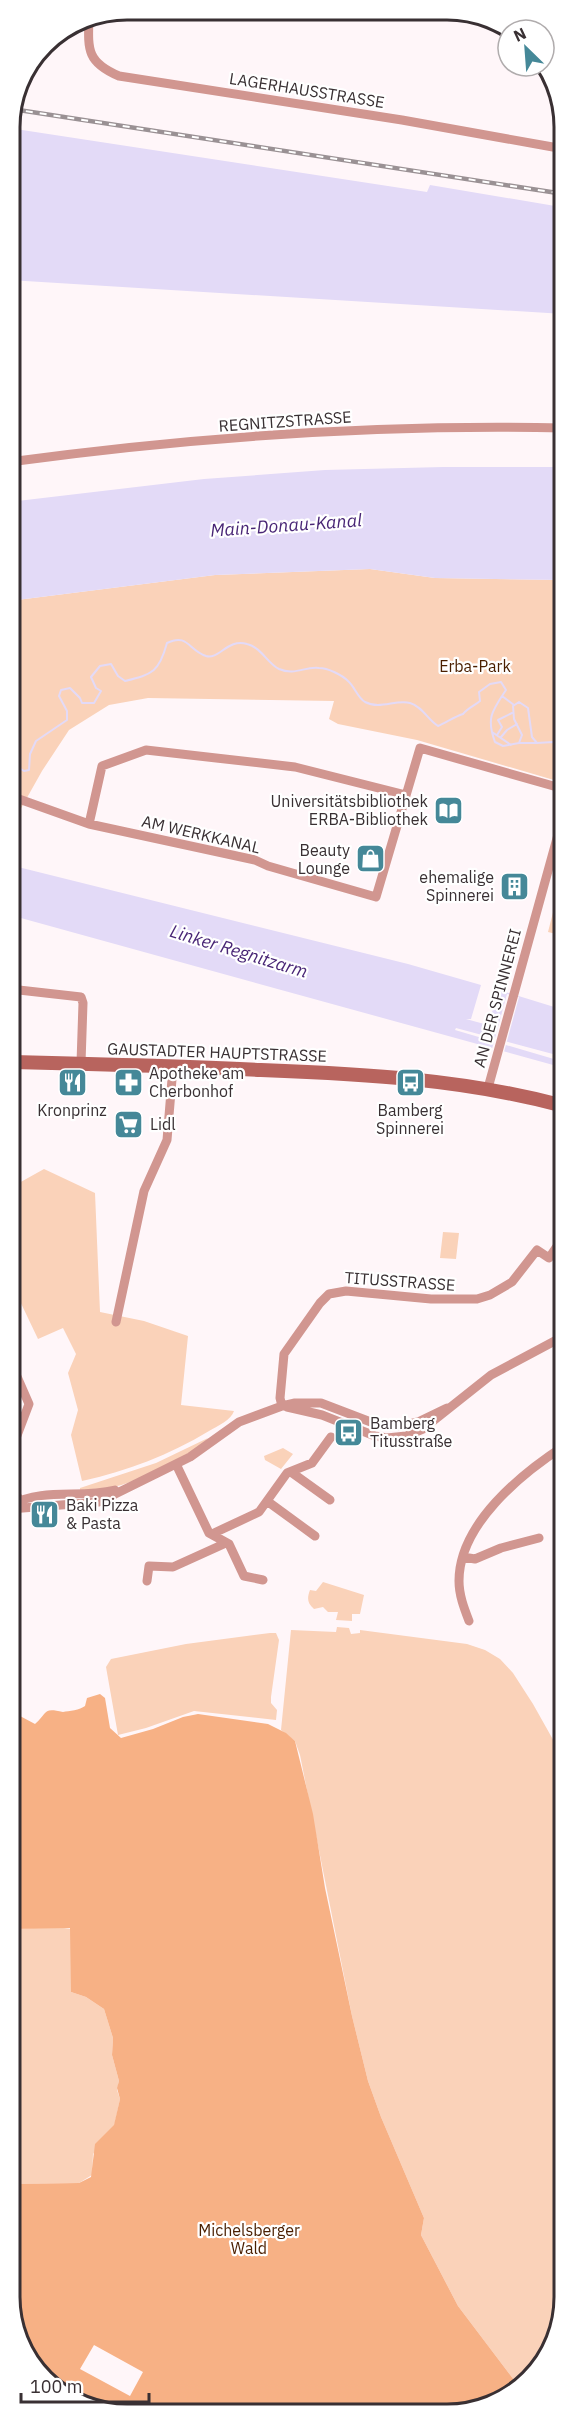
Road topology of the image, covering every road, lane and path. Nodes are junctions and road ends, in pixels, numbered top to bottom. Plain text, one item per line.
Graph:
1 (89, 27) edge
2 (555, 147) edge
3 (555, 428) edge
4 (20, 461) edge
5 (555, 786) edge
6 (406, 795) junction
7 (20, 799) edge
8 (89, 824) junction
9 (555, 846) edge
10 (20, 990) edge
11 (20, 1062) edge
12 (81, 1063) junction
13 (173, 1067) junction
14 (488, 1088) junction
15 (555, 1104) edge
16 (554, 1250) edge
17 (117, 1322) dead end
18 (554, 1341) edge
19 (20, 1383) edge
20 (282, 1406) junction
21 (20, 1428) edge
22 (331, 1437) dead end
23 (554, 1453) edge
24 (176, 1464) junction
25 (291, 1472) junction
26 (267, 1500) junction
27 (330, 1500) dead end
28 (20, 1505) edge
29 (212, 1534) junction
30 (315, 1536) dead end
31 (539, 1538) dead end
32 (226, 1543) junction
33 (462, 1557) junction
34 (263, 1580) dead end
35 (147, 1581) dead end
36 (469, 1621) dead end

1 - 2 street, LAGERHAUSSTRASSE
3 - 4 street, REGNITZSTRASSE
5 - 6 street
6 - 8 street
6 - 8 street, AM WERKKANAL
7 - 8 street, AM WERKKANAL
9 - 14 street, AN DER SPINNEREI
10 - 12 street
11 - 12 street, GAUSTADTER HAUPTSTRASSE
12 - 13 street, GAUSTADTER HAUPTSTRASSE
13 - 14 street, GAUSTADTER HAUPTSTRASSE
13 - 17 street
14 - 15 street, GAUSTADTER HAUPTSTRASSE
16 - 20 street, TITUSSTRASSE
18 - 20 street
19 - 21 street
20 - 24 street
22 - 25 street
23 - 33 street
24 - 28 street
24 - 29 street
25 - 26 street
25 - 27 street
26 - 29 street
26 - 30 street
29 - 32 street
31 - 33 street
32 - 34 street
32 - 35 street
33 - 36 street

